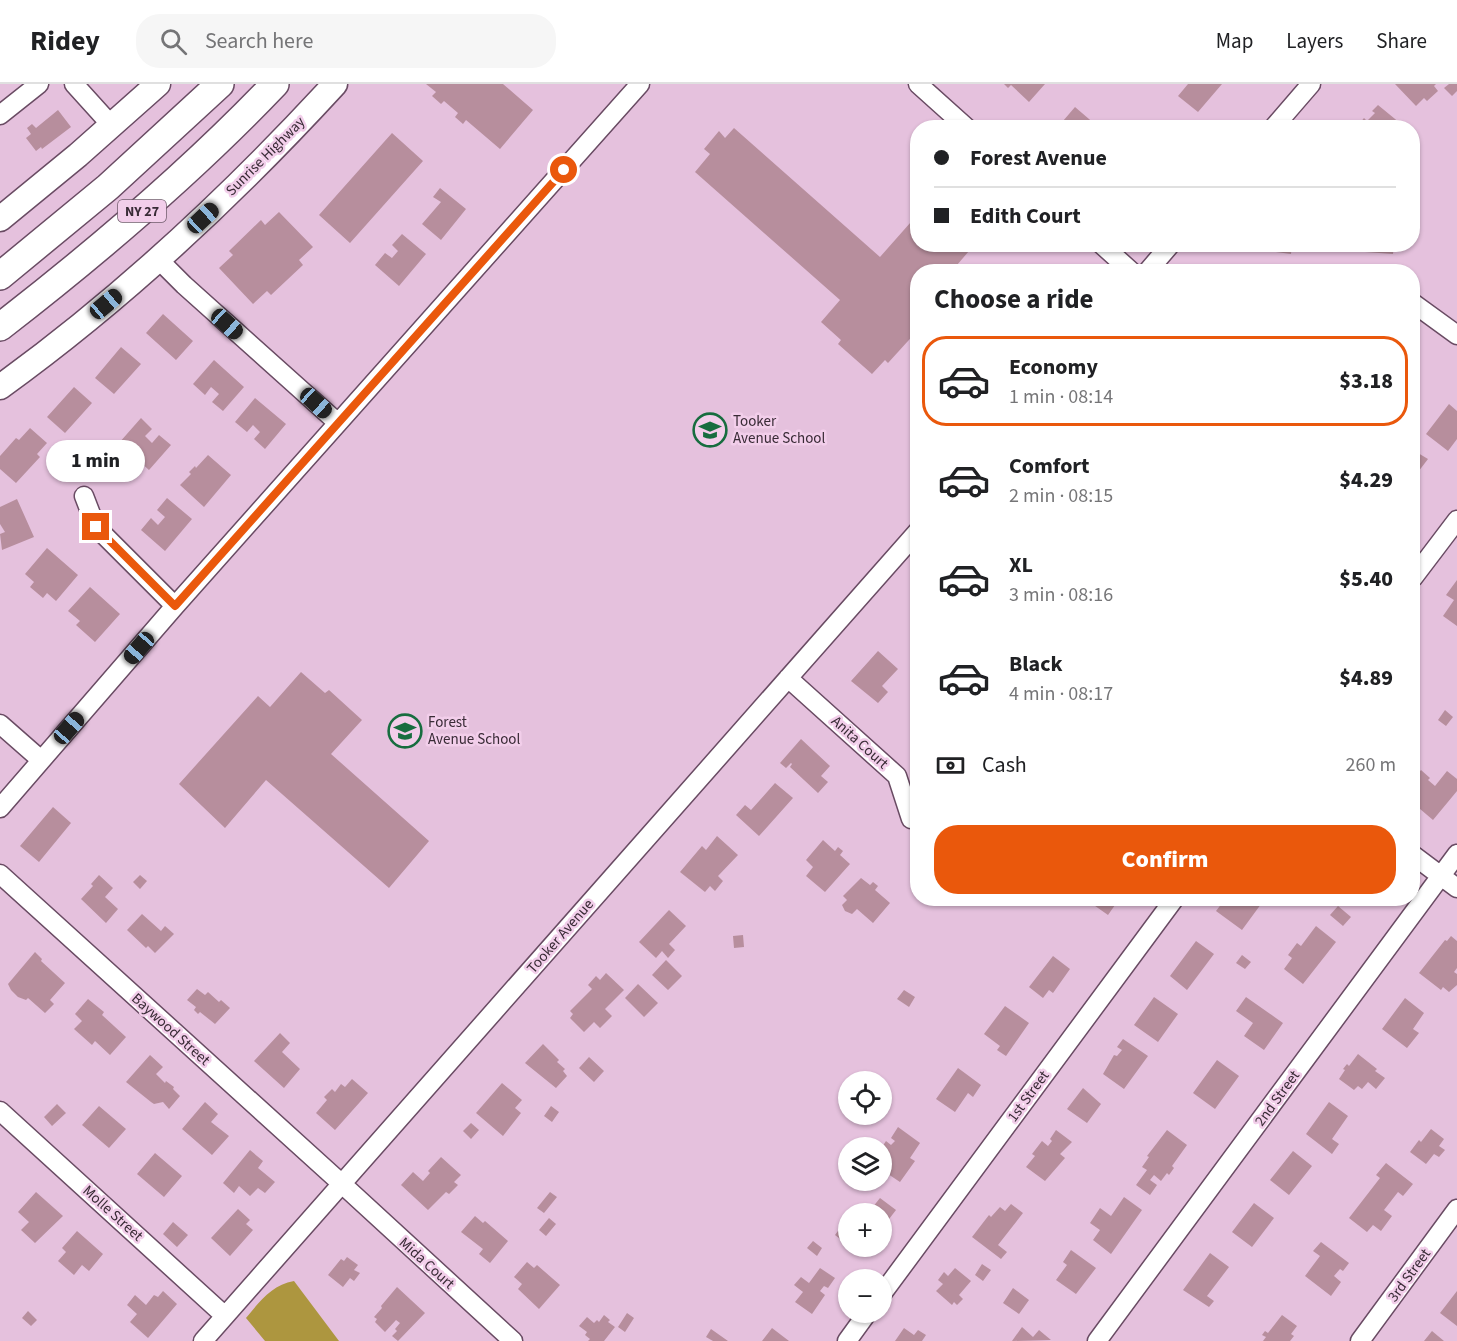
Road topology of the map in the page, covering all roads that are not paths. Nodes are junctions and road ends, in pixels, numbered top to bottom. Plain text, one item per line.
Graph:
1 (39, 84) edge
2 (74, 84) edge
3 (158, 84) edge
4 (220, 84) edge
5 (275, 84) edge
6 (335, 84) edge
7 (640, 84) edge
8 (918, 84) edge
9 (1311, 84) edge
10 (0, 115) edge
11 (958, 120) edge
12 (1280, 120) edge
13 (112, 126) junction
14 (0, 219) edge
15 (1110, 252) edge
16 (1164, 252) edge
17 (159, 260) junction
18 (1123, 264) edge
19 (1154, 264) edge
20 (0, 276) edge
21 (1420, 308) edge
22 (0, 327) edge
23 (1457, 335) edge
24 (0, 387) edge
25 (338, 423) junction
26 (84, 496) dead end
27 (1457, 520) edge
28 (910, 540) edge
29 (1420, 569) edge
30 (175, 606) junction
31 (788, 678) junction
32 (0, 724) edge
33 (41, 760) junction
34 (0, 808) edge
35 (910, 816) edge
36 (1457, 854) edge
37 (1420, 860) edge
38 (0, 874) edge
39 (1441, 876) junction
40 (1457, 888) edge
41 (1420, 904) edge
42 (1169, 906) edge
43 (1419, 906) edge
44 (0, 1111) edge
45 (342, 1184) junction
46 (1457, 1209) edge
47 (892, 1280) edge
48 (225, 1316) junction
49 (860, 1323) edge
50 (203, 1341) edge
51 (513, 1341) edge
52 (847, 1341) edge
53 (1097, 1341) edge
54 (1360, 1341) edge

1 - 10 street
2 - 13 street
3 - 13 main road
4 - 20 highway, NY 27
5 - 22 highway, NY 27
6 - 17 main road, Sunrise Highway
7 - 25 street
8 - 11 street
9 - 12 street
13 - 14 main road
15 - 18 street
16 - 19 street
17 - 24 main road, Sunrise Highway
17 - 25 street
21 - 23 street
25 - 30 street
26 - 30 street
27 - 29 street
28 - 31 street, Tooker Avenue
30 - 33 street
31 - 35 street, Anita Court
31 - 45 street, Tooker Avenue
32 - 33 street
33 - 34 street
36 - 39 street, 2nd Street
37 - 39 street
38 - 45 street, Baywood Street
39 - 40 street
39 - 41 street, 2nd Street
42 - 47 street, 1st Street
43 - 53 street, 2nd Street
44 - 48 street, Molle Street
45 - 48 street, Tooker Avenue
45 - 51 street, Mida Court
46 - 54 street, 3rd Street
48 - 50 street, Tooker Avenue
49 - 52 street

